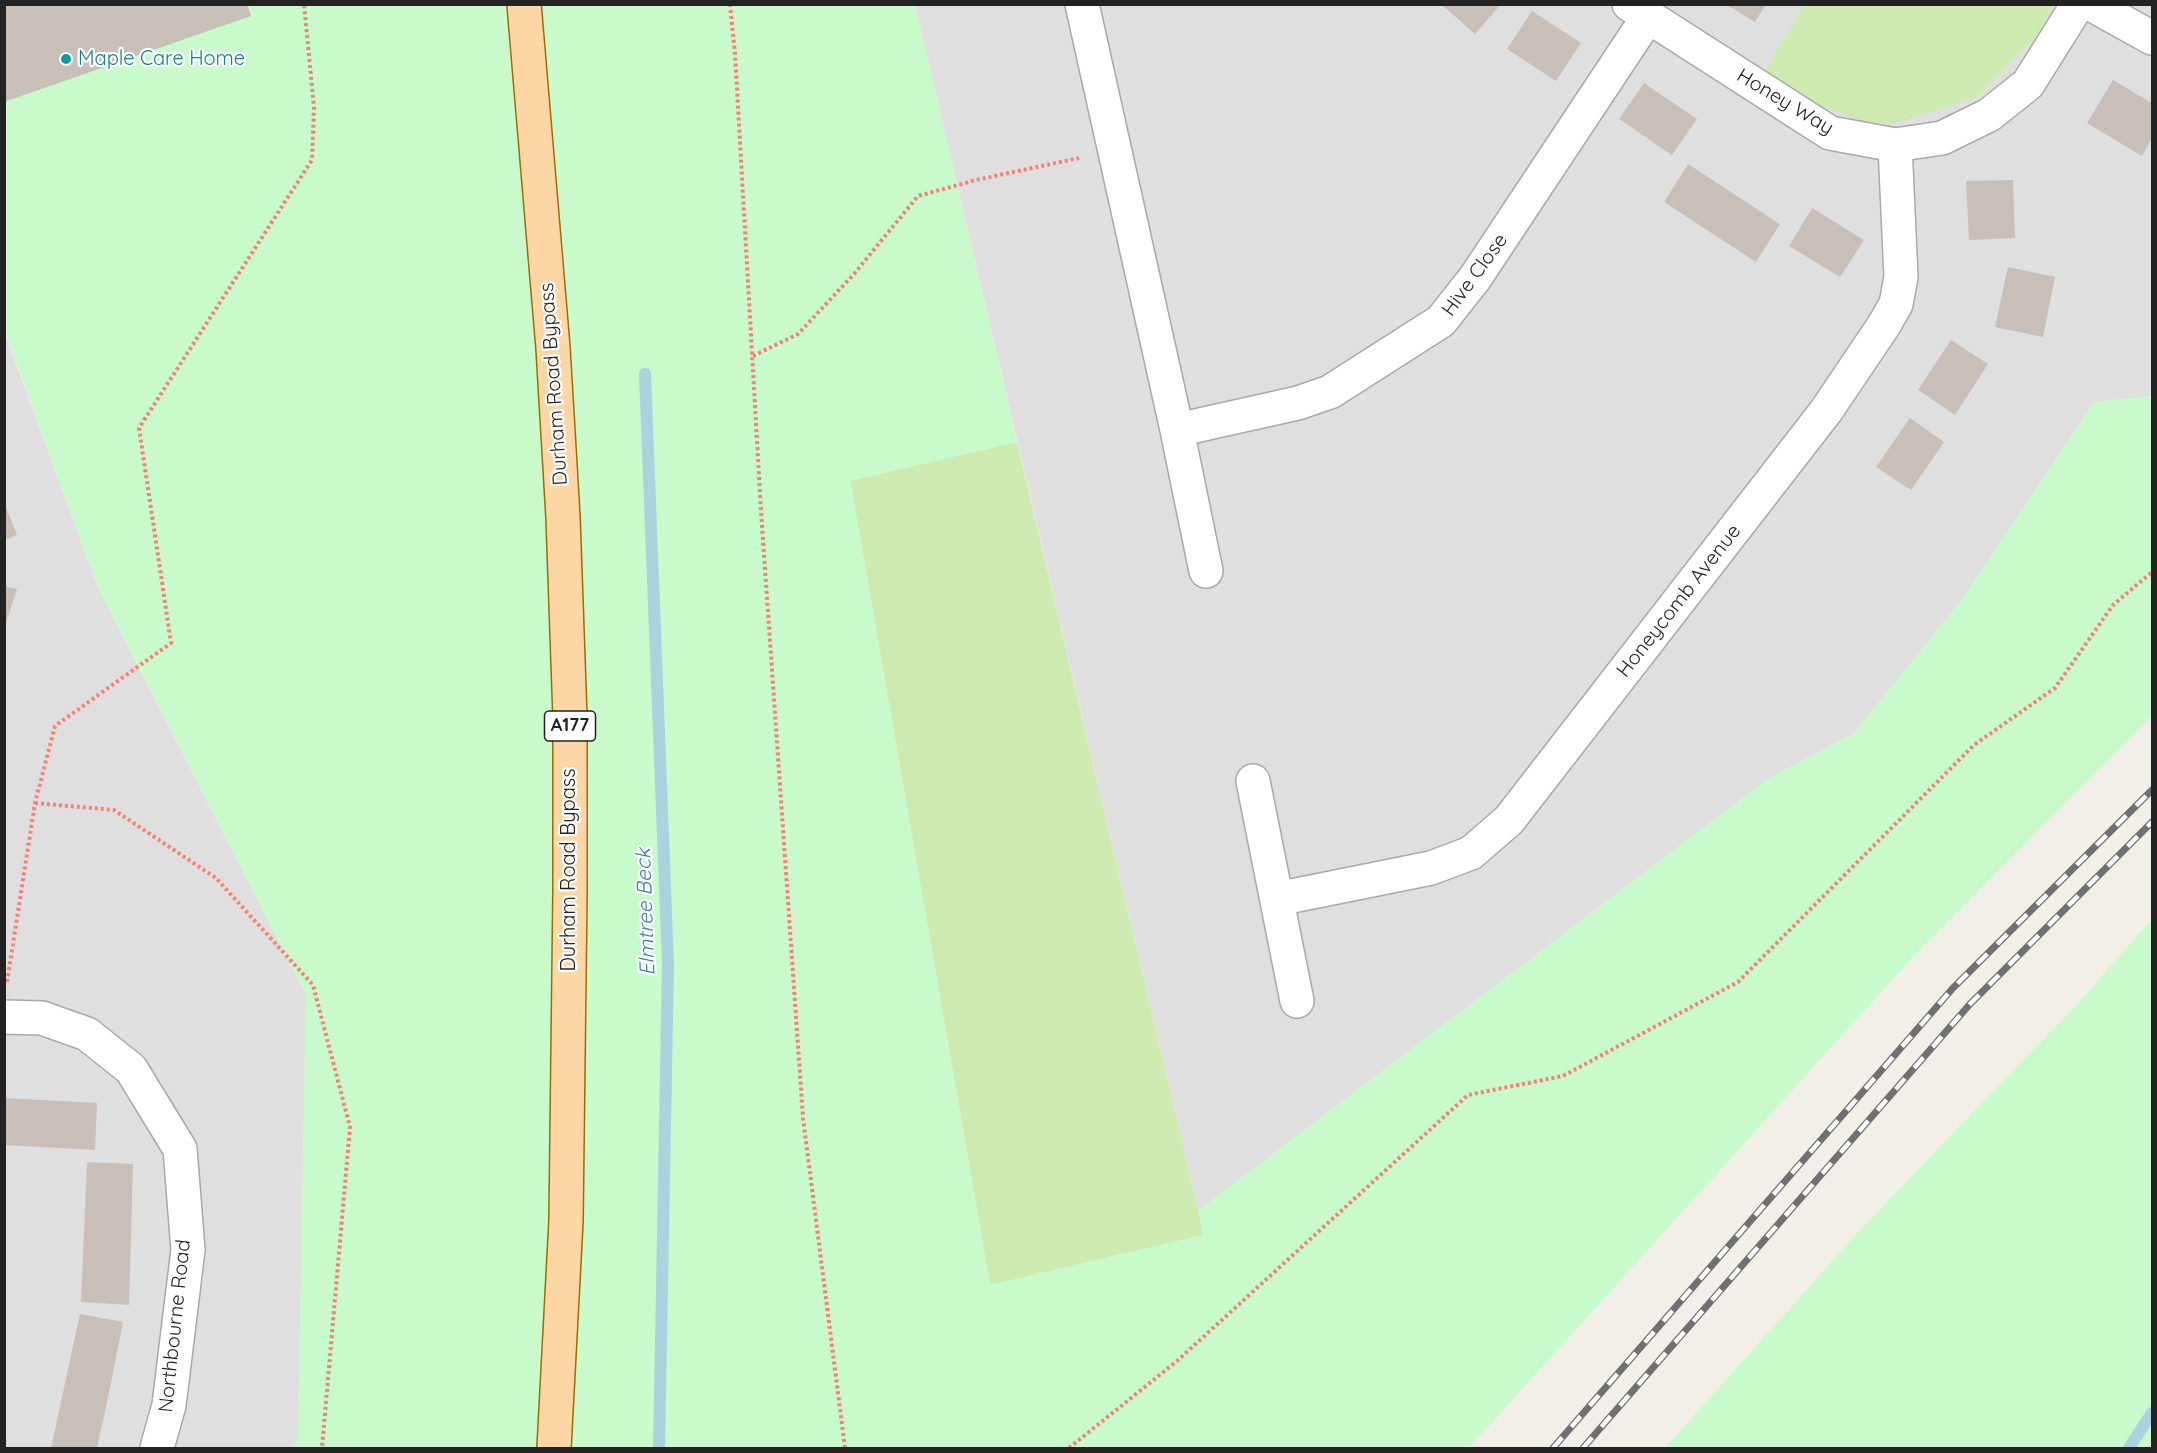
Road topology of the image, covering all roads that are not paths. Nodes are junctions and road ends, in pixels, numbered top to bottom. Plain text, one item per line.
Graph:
1 (524, 4) edge
2 (1082, 4) edge
3 (2078, 4) edge
4 (2091, 4) edge
5 (1638, 11) edge
6 (2152, 38) edge
7 (1895, 145) junction
8 (1177, 430) junction
9 (1206, 571) dead end
10 (1253, 781) dead end
11 (1277, 899) junction
12 (1297, 1001) dead end
13 (4, 1017) edge
14 (157, 1449) edge
15 (554, 1449) edge

1 - 15 main road, Durham Road Bypass / A177
2 - 8 street
3 - 7 street, Honey Way
4 - 6 street
5 - 7 street, Honey Way
5 - 8 street, Hive Close
7 - 11 street, Honeycomb Avenue
8 - 9 street
10 - 11 street
11 - 12 street
13 - 14 street, Northbourne Road

